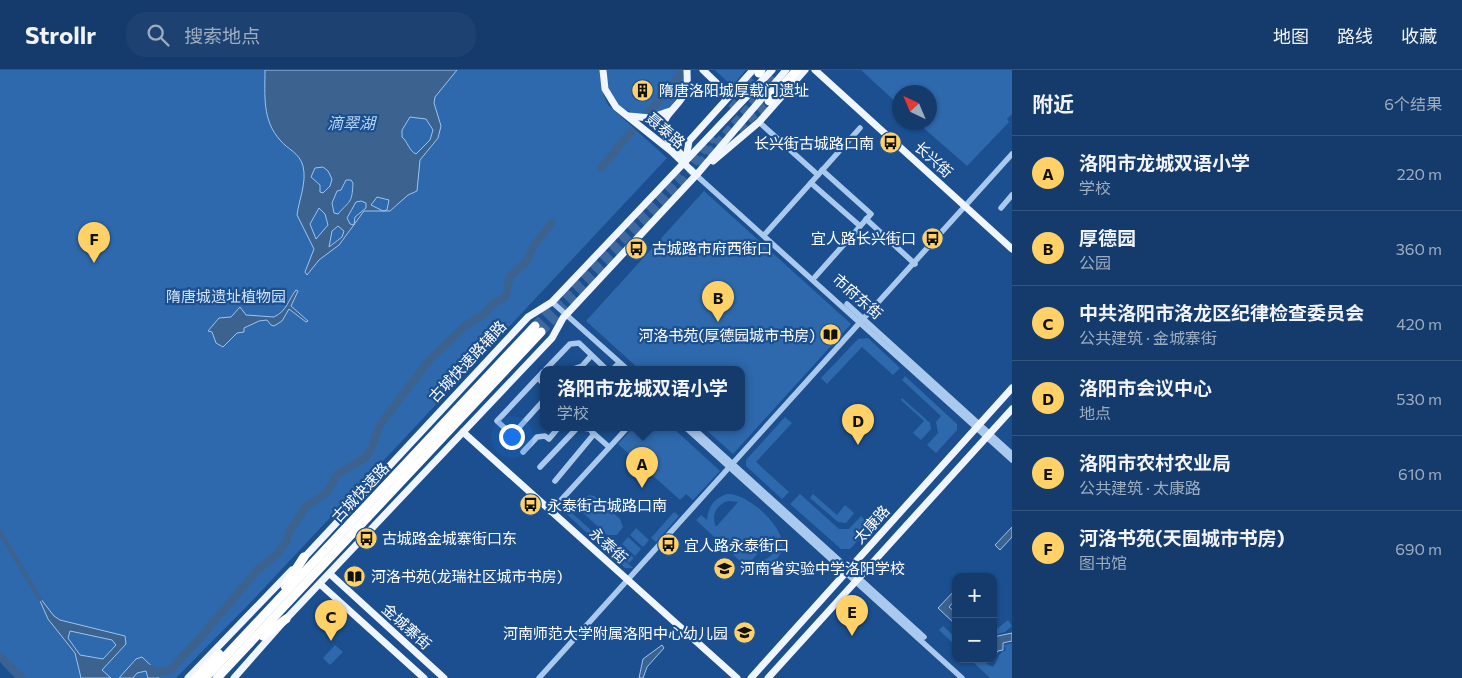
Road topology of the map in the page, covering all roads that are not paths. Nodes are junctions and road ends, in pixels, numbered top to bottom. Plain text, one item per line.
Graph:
1 (603, 70) edge
2 (687, 70) edge
3 (703, 70) edge
4 (772, 70) edge
5 (786, 70) edge
6 (797, 70) edge
7 (806, 70) edge
8 (815, 70) edge
9 (821, 70) edge
10 (758, 71) edge
11 (730, 96) junction
12 (769, 101) tunnel mouth
13 (674, 108) junction
14 (627, 115) junction
15 (759, 122) junction
16 (860, 128) dead end
17 (1012, 156) edge
18 (684, 161) junction
19 (820, 172) junction
20 (698, 174) junction
21 (811, 183) junction
22 (1012, 195) edge
23 (967, 205) junction
24 (1000, 208) dead end
25 (866, 219) junction
26 (860, 226) junction
27 (766, 233) junction
28 (1012, 244) edge
29 (1012, 249) edge
30 (914, 263) junction
31 (815, 277) junction
32 (552, 302) junction
33 (565, 317) junction
34 (863, 321) junction
35 (591, 356) junction
36 (549, 366) edge
37 (582, 366) edge
38 (603, 366) edge
39 (615, 366) edge
40 (623, 366) edge
41 (540, 376) edge
42 (538, 378) joint
43 (1012, 388) edge
44 (540, 404) edge
45 (1012, 409) edge
46 (978, 425) junction
47 (556, 431) edge
48 (574, 431) edge
49 (592, 431) edge
50 (624, 431) edge
51 (690, 431) edge
52 (696, 431) edge
53 (463, 433) junction
54 (594, 434) junction
55 (988, 435) junction
56 (549, 439) junction
57 (561, 445) junction
58 (610, 447) junction
59 (523, 452) dead end
60 (1012, 454) edge
61 (1012, 460) edge
62 (732, 465) junction
63 (540, 467) dead end
64 (555, 480) dead end
65 (551, 512) junction
66 (304, 557) junction
67 (847, 571) junction
68 (330, 574) junction
69 (857, 580) junction
70 (627, 581) junction
71 (320, 584) junction
72 (270, 608) junction
73 (286, 619) junction
74 (243, 651) junction
75 (219, 676) edge
76 (201, 677) edge
77 (188, 678) edge
78 (234, 678) edge
79 (424, 678) edge
80 (444, 678) edge
81 (541, 678) edge
82 (732, 678) edge
83 (737, 678) edge
84 (751, 678) edge
85 (768, 678) edge
86 (962, 678) edge
87 (968, 678) edge

1 - 14 main road, 聂泰路
2 - 13 main road
3 - 11 main road
4 - 18 main road, 古城快速路辅路
5 - 20 main road
6 - 12 highway
7 - 15 main road
8 - 23 main road, 长兴街
9 - 23 main road, 长兴街
10 - 11 main road
11 - 18 main road
13 - 14 main road
13 - 18 main road
14 - 18 main road, 聂泰路
15 - 19 street
15 - 20 main road
16 - 19 street
17 - 23 street
18 - 20 main road, 市府东街
18 - 32 main road, 古城快速路辅路
19 - 21 street
19 - 25 street
20 - 27 street, 市府东街
20 - 33 main road
20 - 34 street, 市府东街
21 - 26 street
21 - 27 street
22 - 24 street
23 - 28 main road, 长兴街
23 - 29 main road, 长兴街
23 - 30 street
25 - 26 street
25 - 30 street
26 - 31 street
27 - 31 street, 市府东街
30 - 34 street
31 - 34 street, 市府东街
32 - 33 street
32 - 66 main road, 古城快速路辅路
33 - 39 street
33 - 40 street
33 - 53 main road
34 - 46 street, 市府东街
34 - 62 street
35 - 36 street
35 - 37 street
35 - 38 street
41 - 42 street
42 - 44 street
43 - 46 main road, 太康路
45 - 55 main road, 太康路
46 - 55 street, 市府东街
46 - 67 main road, 太康路
47 - 56 street
48 - 57 street
49 - 54 street
50 - 58 street
51 - 62 street
52 - 62 street
53 - 65 main road, 永泰街
53 - 68 main road
54 - 58 street
54 - 64 street
55 - 60 street, 市府东街
55 - 61 street, 市府东街
55 - 69 main road, 太康路
56 - 57 street
56 - 59 street
57 - 63 street
58 - 65 street
62 - 67 street
62 - 70 street
65 - 70 main road, 永泰街
66 - 72 highway
66 - 77 main road, 古城快速路辅路
67 - 69 street
67 - 84 main road, 太康路
68 - 71 main road
68 - 80 main road, 金城寨街
69 - 85 main road, 太康路
69 - 86 street
69 - 87 street
70 - 81 street
70 - 82 main road, 永泰街
70 - 83 main road, 永泰街
71 - 73 main road
71 - 79 main road, 金城寨街
72 - 74 highway, 古城快速路
72 - 76 highway, 古城快速路
72 - 76 highway
73 - 74 highway
73 - 78 main road
74 - 75 highway, 古城快速路

